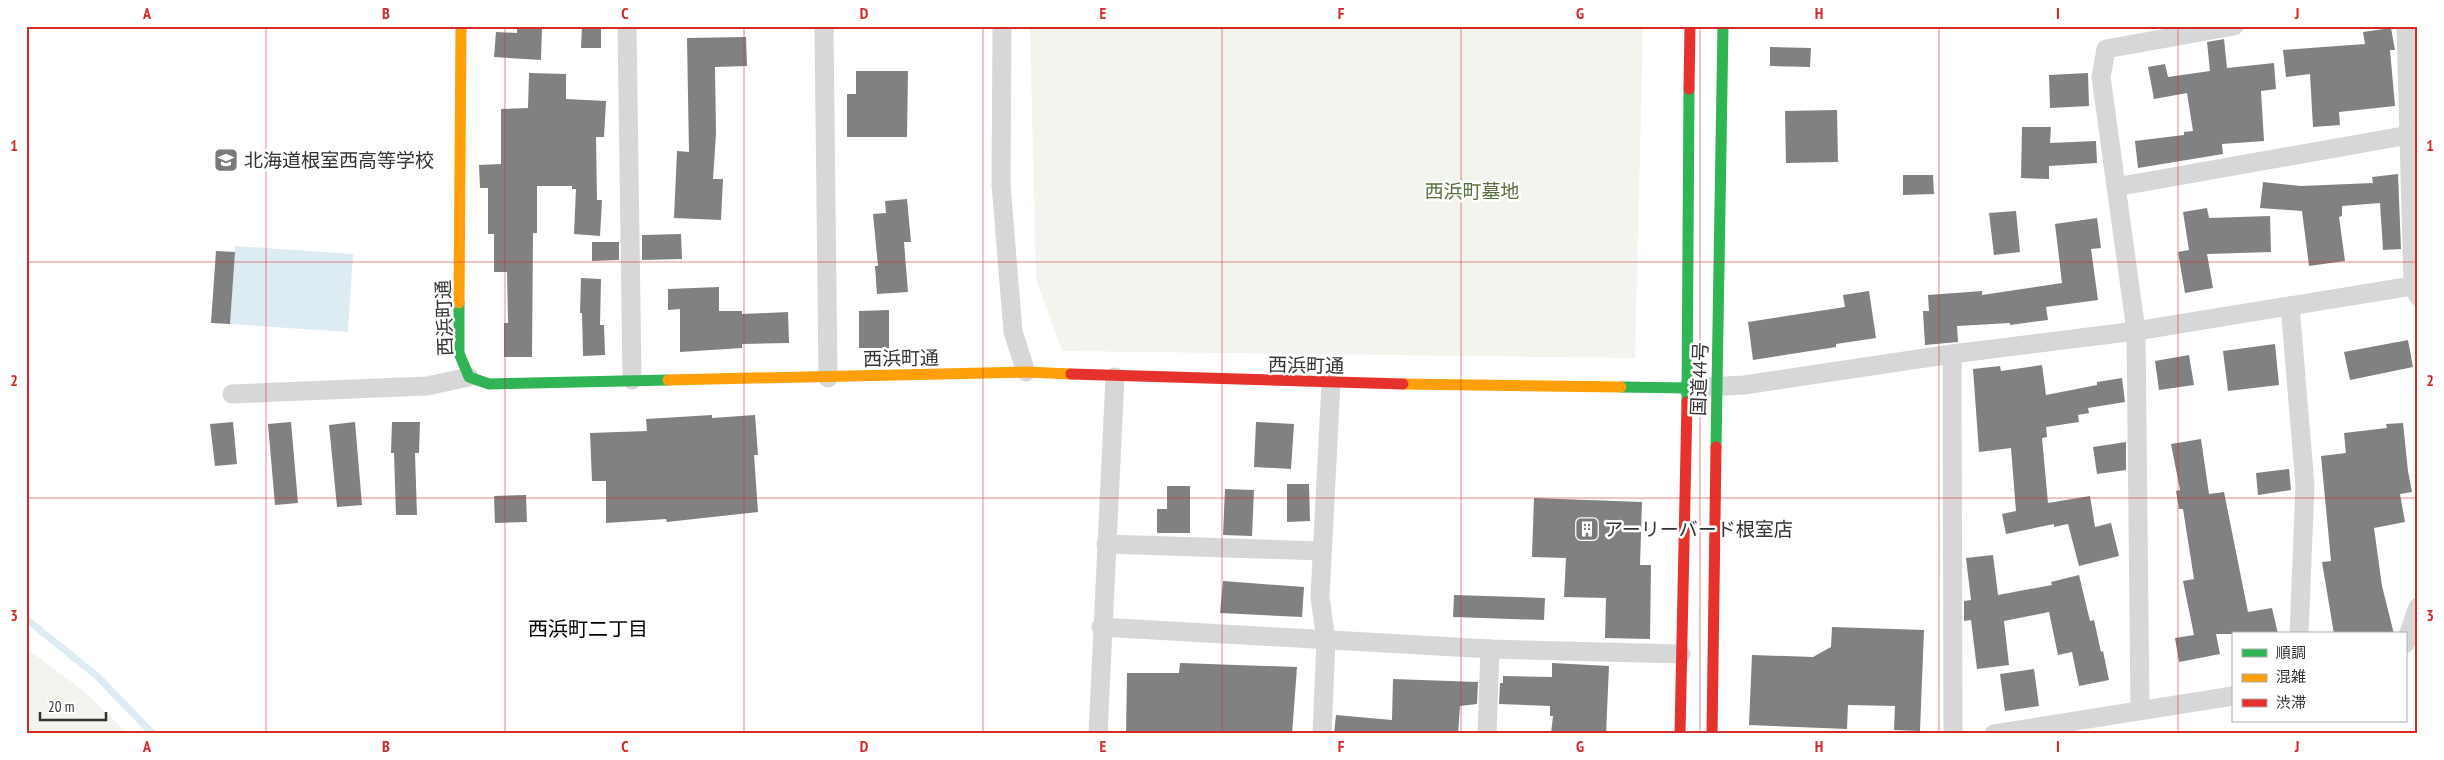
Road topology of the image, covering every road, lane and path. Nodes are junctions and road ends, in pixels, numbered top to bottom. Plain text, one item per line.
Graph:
1 (461, 26) edge
2 (627, 26) edge
3 (824, 26) edge
4 (1002, 26) edge
5 (1690, 26) edge
6 (1723, 26) edge
7 (2234, 26) edge
8 (2406, 26) edge
9 (2409, 135) junction
10 (2116, 187) junction
11 (2416, 289) edge
12 (2290, 306) junction
13 (2136, 331) junction
14 (1952, 354) junction
15 (1026, 372) junction
16 (469, 377) junction
17 (1115, 377) junction
18 (828, 378) junction
19 (632, 380) junction
20 (1331, 383) junction
21 (1716, 386) junction
22 (1687, 388) junction
23 (232, 394) dead end
24 (1106, 544) junction
25 (1322, 551) junction
26 (2418, 607) edge
27 (1102, 626) junction
28 (2299, 632) edge
29 (1326, 640) junction
30 (2406, 641) edge
31 (1490, 649) junction
32 (1681, 654) junction
33 (2232, 696) edge
34 (2140, 710) junction
35 (2087, 726) edge
36 (1098, 734) edge
37 (1322, 734) edge
38 (1487, 734) edge
39 (1680, 734) edge
40 (1712, 734) edge
41 (1953, 734) edge
42 (1994, 734) edge

1 - 16 main road, 西浜町通
2 - 19 street
3 - 18 street
4 - 15 street
5 - 22 main road, 国道44号
6 - 21 main road, 国道44号
7 - 10 street
8 - 9 street
9 - 10 street
9 - 11 street
10 - 13 street
11 - 12 street
12 - 13 street
12 - 28 street
13 - 14 street
13 - 34 street
14 - 21 street
14 - 41 street
15 - 17 main road, 西浜町通
15 - 18 main road, 西浜町通
16 - 19 main road, 西浜町通
16 - 23 street
17 - 20 main road, 西浜町通
17 - 24 street
18 - 19 main road, 西浜町通
20 - 22 main road, 西浜町通
20 - 25 street
21 - 22 street
21 - 40 main road, 国道44号
22 - 32 main road, 国道44号
24 - 25 street
24 - 27 street
25 - 29 street
26 - 30 street
27 - 29 street
27 - 36 street
29 - 31 street
29 - 37 street
31 - 32 street
31 - 38 street
32 - 39 main road, 国道44号
33 - 34 street
34 - 35 street
35 - 42 street

